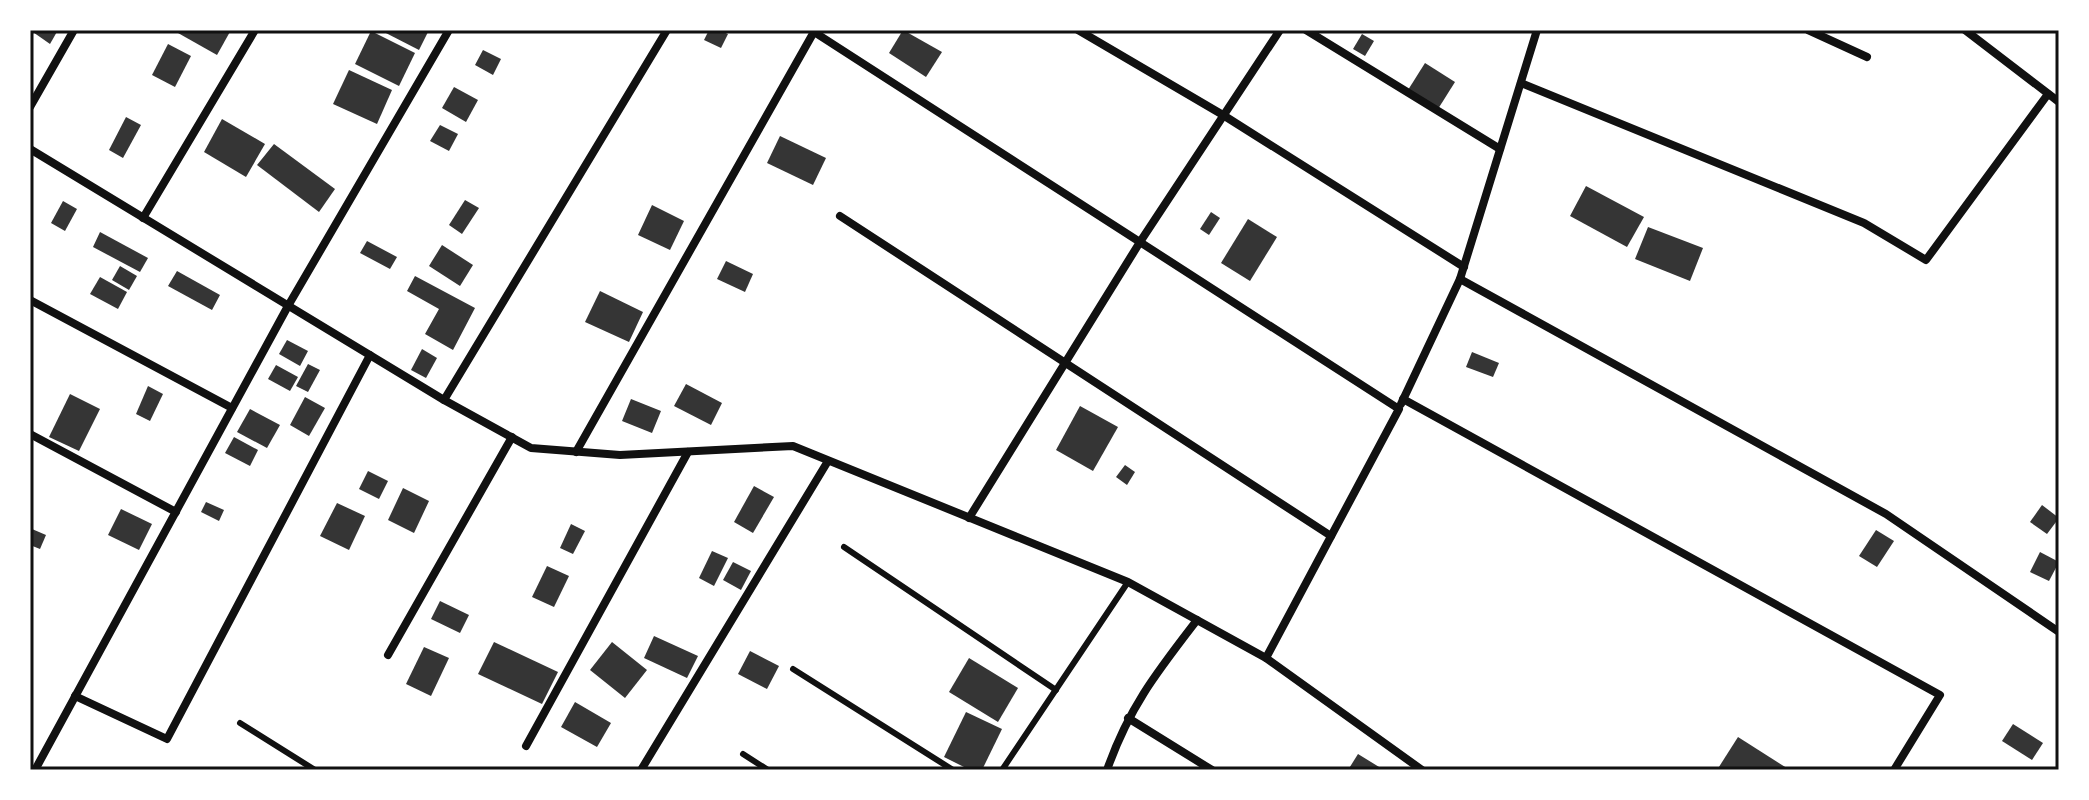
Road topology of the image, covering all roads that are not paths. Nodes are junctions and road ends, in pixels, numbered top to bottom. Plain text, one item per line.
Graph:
1 (74, 30) edge
2 (255, 30) edge
3 (449, 30) edge
4 (667, 30) edge
5 (1078, 30) edge
6 (1280, 30) edge
7 (1306, 30) edge
8 (1537, 30) edge
9 (1808, 30) edge
10 (813, 31) edge
11 (1969, 31) edge
12 (1867, 57) dead end
13 (1521, 83) junction
14 (2048, 94) junction
15 (2059, 102) edge
16 (30, 107) edge
17 (1223, 115) junction
18 (30, 149) edge
19 (1500, 149) junction
20 (840, 216) dead end
21 (143, 218) junction
22 (1140, 242) junction
23 (1464, 267) junction
24 (1460, 279) junction
25 (30, 300) edge
26 (288, 306) junction
27 (370, 355) junction
28 (1066, 362) junction
29 (1403, 399) junction
30 (444, 400) junction
31 (232, 408) junction
32 (1399, 409) junction
33 (30, 434) edge
34 (512, 437) junction
35 (576, 452) junction
36 (688, 452) junction
37 (828, 461) junction
38 (176, 512) junction
39 (969, 518) junction
40 (1331, 536) junction
41 (844, 547) dead end
42 (1128, 582) junction
43 (1197, 620) junction
44 (2059, 632) edge
45 (388, 655) dead end
46 (1266, 658) junction
47 (793, 669) dead end
48 (1056, 690) junction
49 (75, 696) junction
50 (1128, 718) junction
51 (240, 723) dead end
52 (526, 746) dead end
53 (743, 754) dead end
54 (35, 770) edge
55 (315, 770) edge
56 (641, 770) edge
57 (768, 770) edge
58 (953, 770) edge
59 (1002, 770) edge
60 (1107, 770) edge
61 (1212, 770) edge
62 (1422, 770) edge
63 (1894, 770) edge

1 - 16 street
2 - 21 street
3 - 26 street
4 - 30 street
5 - 17 street
6 - 17 street
7 - 19 street
8 - 13 street
9 - 12 street
10 - 22 street
10 - 35 street
11 - 14 street
13 - 14 street
13 - 19 street
14 - 15 street
17 - 22 street
17 - 23 street
18 - 21 street
19 - 23 street
20 - 28 street
21 - 26 street
22 - 28 street
22 - 32 street
23 - 24 street
24 - 29 street
24 - 44 street
25 - 31 street
26 - 27 street
26 - 31 street
27 - 30 street
27 - 49 street
28 - 39 street
28 - 40 street
29 - 32 street
29 - 63 street
30 - 34 street
31 - 38 street
32 - 40 street
33 - 38 street
34 - 35 street
34 - 45 street
35 - 36 street
36 - 37 street
36 - 52 street
37 - 39 street
37 - 56 street
38 - 49 street
39 - 42 street
40 - 46 street
41 - 48 lane
42 - 43 street
42 - 48 lane
43 - 46 street
43 - 50 street
46 - 62 street
47 - 58 lane
48 - 59 lane
49 - 54 street
50 - 60 street
50 - 61 street
51 - 55 lane
53 - 57 lane

